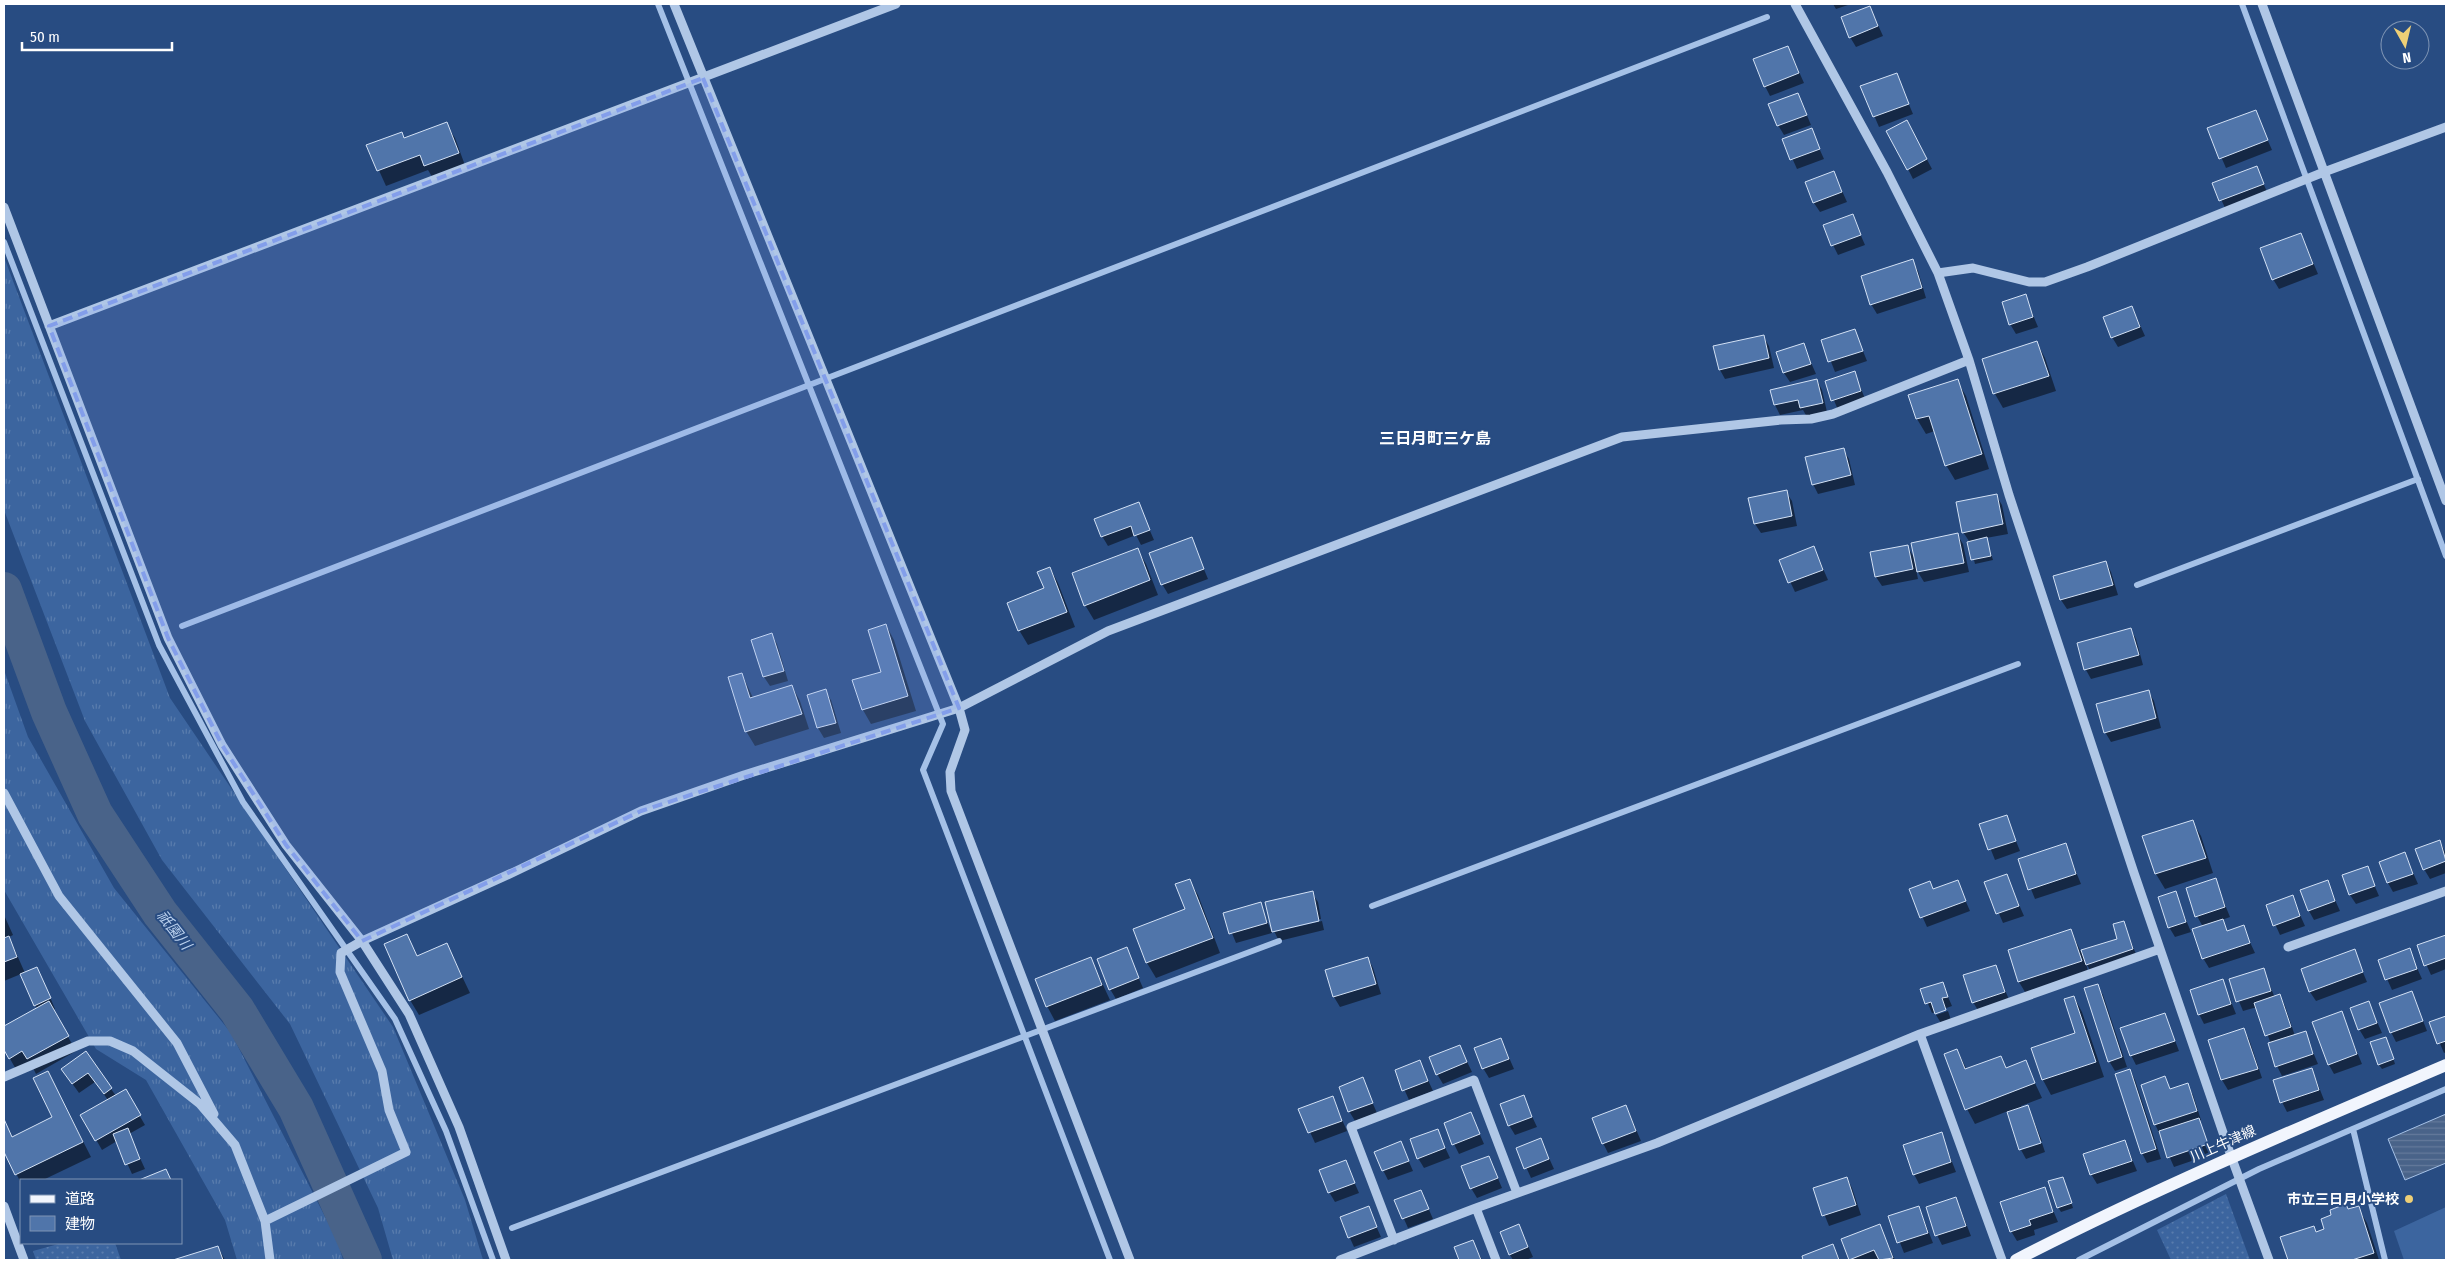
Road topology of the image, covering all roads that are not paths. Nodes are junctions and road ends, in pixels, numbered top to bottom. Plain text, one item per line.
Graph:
1 (674, 4) edge
2 (896, 4) edge
3 (1795, 4) edge
4 (2262, 4) edge
5 (703, 78) junction
6 (2446, 127) edge
7 (2324, 172) junction
8 (4, 207) edge
9 (1938, 273) junction
10 (49, 326) junction
11 (1969, 360) junction
12 (2446, 502) edge
13 (959, 708) junction
14 (4, 792) edge
15 (2446, 891) edge
16 (362, 941) junction
17 (2288, 947) dead end
18 (2160, 949) junction
19 (1920, 1034) junction
20 (2446, 1065) edge
21 (4, 1077) edge
22 (219, 1123) junction
23 (2231, 1156) junction
24 (1517, 1193) junction
25 (4, 1206) edge
26 (1476, 1208) junction
27 (265, 1221) junction
28 (1394, 1240) junction
29 (24, 1260) edge
30 (270, 1260) edge
31 (506, 1260) edge
32 (1130, 1260) edge
33 (1340, 1260) edge
34 (1496, 1260) edge
35 (2002, 1260) edge
36 (2016, 1260) edge
37 (2269, 1260) edge

1 - 5 street
2 - 5 street
3 - 9 street
4 - 7 street
5 - 10 street
5 - 13 street
6 - 7 street
7 - 9 street
7 - 12 street
8 - 10 street
9 - 11 street
10 - 16 street
11 - 13 street
11 - 18 street
13 - 16 street
13 - 32 street
14 - 22 street
15 - 17 street
16 - 27 street
16 - 31 street
18 - 19 street
18 - 23 street
19 - 24 street
19 - 35 street
20 - 23 main road, 川上牛津線
21 - 22 street
22 - 27 street
23 - 36 main road, 川上牛津線
23 - 37 street
24 - 26 street
24 - 28 street
25 - 29 street
26 - 28 street
26 - 34 street
27 - 30 street
28 - 33 street

